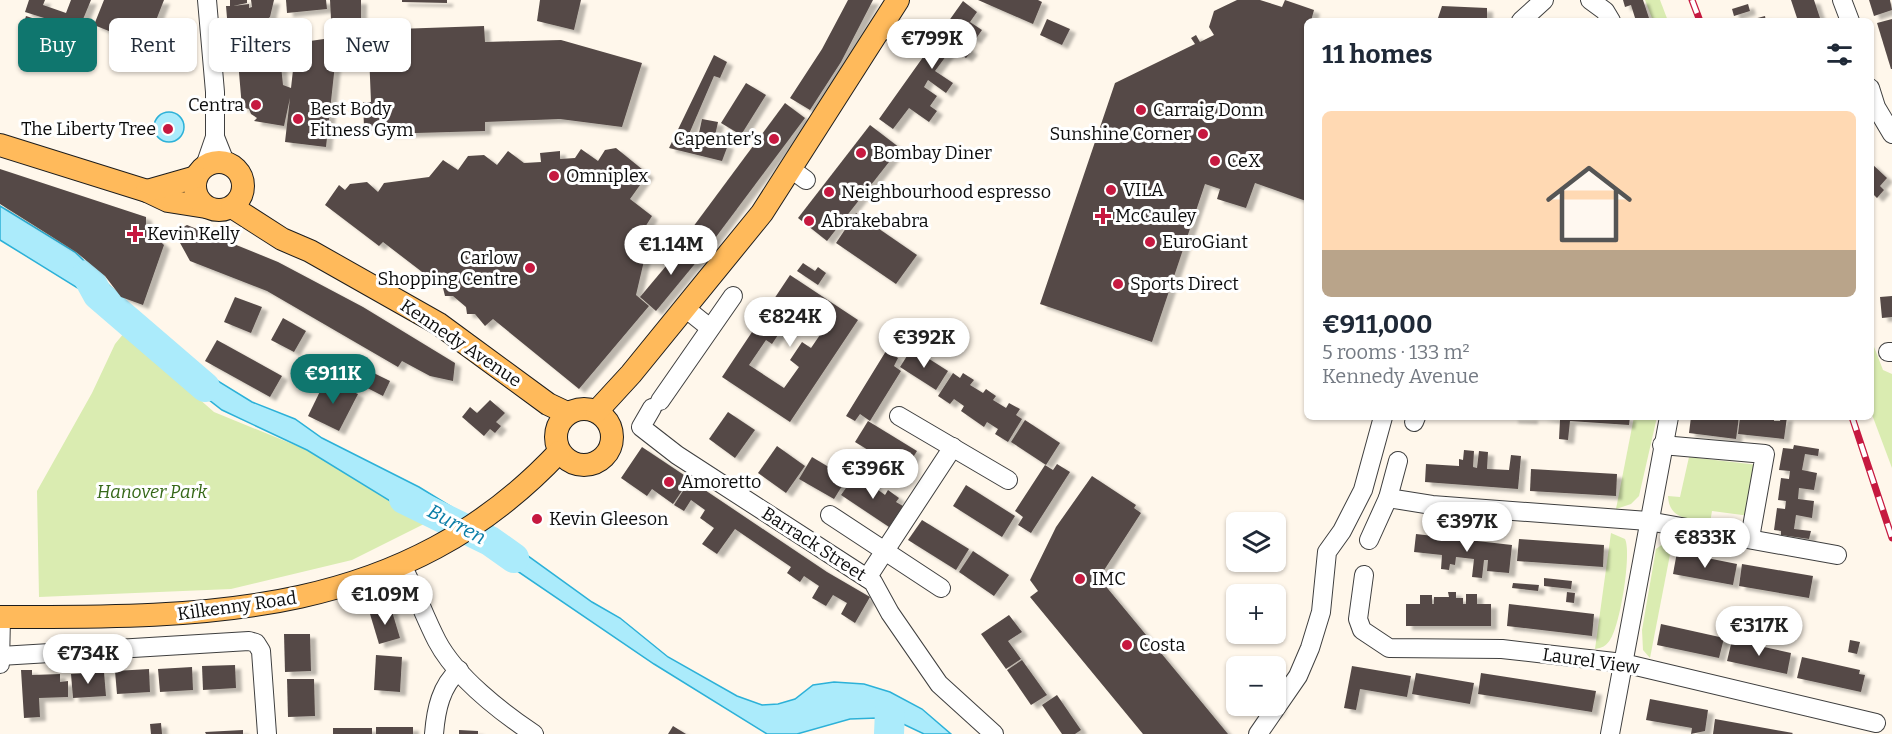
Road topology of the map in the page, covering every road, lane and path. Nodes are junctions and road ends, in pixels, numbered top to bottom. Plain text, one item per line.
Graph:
1 (207, 0) edge
2 (898, 0) edge
3 (1544, 0) edge
4 (1590, 0) edge
5 (1842, 0) edge
6 (1524, 18) edge
7 (1609, 18) edge
8 (1849, 18) edge
9 (882, 25) junction
10 (905, 41) dead end
11 (1874, 103) edge
12 (1892, 134) edge
13 (0, 145) edge
14 (209, 168) junction
15 (147, 191) junction
16 (238, 199) junction
17 (206, 207) junction
18 (733, 296) dead end
19 (685, 308) junction
20 (711, 328) junction
21 (605, 409) junction
22 (557, 415) junction
23 (900, 416) dead end
24 (1382, 420) edge
25 (1668, 420) edge
26 (1662, 445) junction
27 (953, 447) junction
28 (559, 460) junction
29 (1398, 461) dead end
30 (1008, 480) dead end
31 (1388, 498) junction
32 (830, 515) dead end
33 (1648, 522) junction
34 (1750, 538) junction
35 (1369, 540) dead end
36 (886, 552) junction
37 (1837, 555) dead end
38 (401, 564) junction
39 (1364, 575) dead end
40 (867, 578) junction
41 (941, 588) dead end
42 (1, 617) edge
43 (0, 656) edge
44 (1623, 663) junction
45 (0, 664) edge
46 (459, 670) junction
47 (1875, 723) dead end
48 (267, 734) edge
49 (434, 734) edge
50 (534, 734) edge
51 (994, 734) edge
52 (1258, 734) edge
53 (1610, 734) edge

1 - 14 street
2 - 9 main road
3 - 6 street
4 - 7 street
5 - 8 street
9 - 10 street
9 - 19 main road
11 - 12 street
13 - 15 main road
14 - 15 main road
14 - 16 main road
14 - 17 main road
15 - 17 main road
16 - 17 main road
16 - 22 main road, Kennedy Avenue
18 - 20 street
19 - 20 street
19 - 21 main road
20 - 40 street, Barrack Street
21 - 22 main road
21 - 28 main road
22 - 28 main road
23 - 27 street
24 - 52 street
25 - 26 street
26 - 33 street
26 - 34 street
27 - 30 street
27 - 36 street
28 - 38 main road, Kilkenny Road
29 - 31 street
31 - 33 street
31 - 35 street
32 - 36 street
33 - 34 street
33 - 44 street
34 - 37 street
36 - 40 street
36 - 41 street
38 - 42 main road, Kilkenny Road
38 - 46 street
39 - 44 street, Laurel View
40 - 51 street, Barrack Street
42 - 43 street
43 - 45 street
43 - 48 street
44 - 47 street, Laurel View
44 - 53 street
46 - 49 street
46 - 50 street

